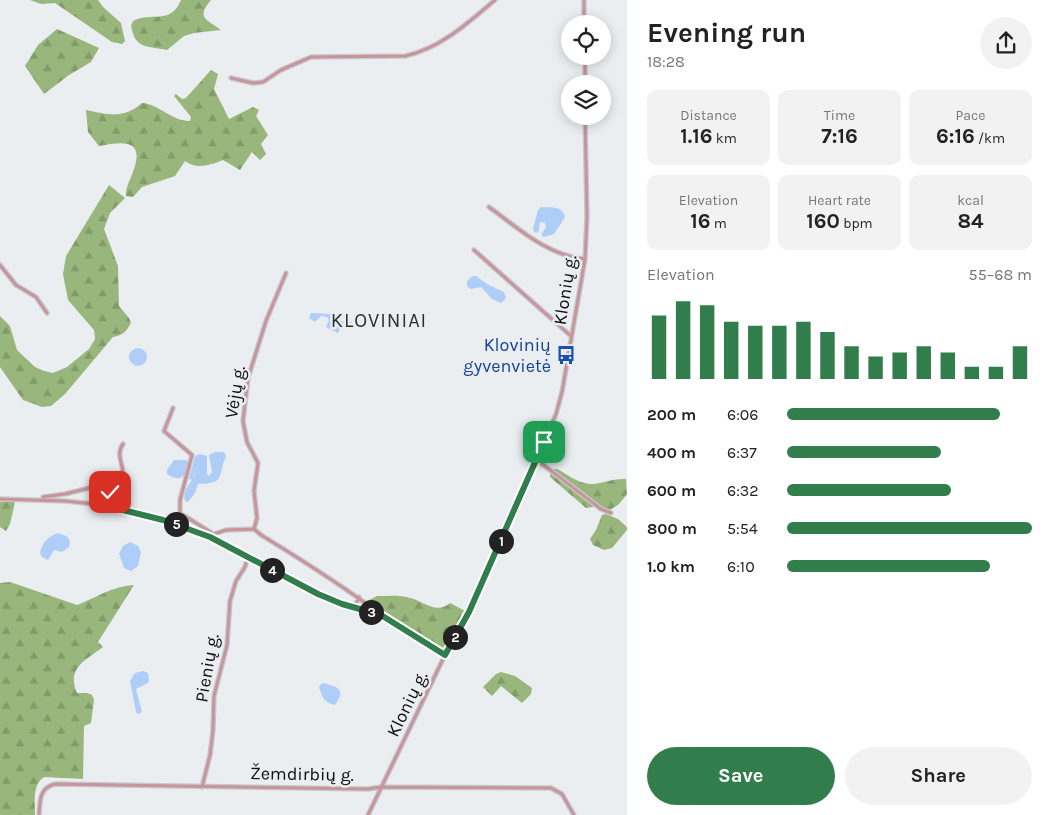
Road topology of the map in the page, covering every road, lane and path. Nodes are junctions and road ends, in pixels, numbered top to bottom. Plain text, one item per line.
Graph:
1 (495, 0) edge
2 (584, 0) edge
3 (584, 15) edge
4 (231, 78) dead end
5 (585, 125) edge
6 (489, 207) dead end
7 (474, 250) dead end
8 (585, 259) junction
9 (0, 265) edge
10 (286, 273) dead end
11 (47, 312) dead end
12 (572, 337) junction
13 (173, 408) dead end
14 (123, 444) dead end
15 (537, 460) junction
16 (113, 483) junction
17 (43, 497) dead end
18 (0, 499) edge
19 (107, 506) junction
20 (611, 513) dead end
21 (254, 529) junction
22 (211, 535) junction
23 (248, 556) junction
24 (359, 598) junction
25 (354, 608) junction
26 (381, 615) junction
27 (445, 655) junction
28 (202, 787) junction
29 (381, 788) junction
30 (39, 815) edge
31 (368, 815) edge
32 (574, 815) edge

1 - 4 street
2 - 3 street
5 - 8 street, Klonių g.
6 - 8 street
7 - 12 street
8 - 12 street, Klonių g.
9 - 11 street
10 - 21 street, Vėjų g.
12 - 15 street, Klonių g.
13 - 22 street
14 - 16 street
15 - 20 street
15 - 27 street, Klonių g.
16 - 17 street
16 - 19 street
18 - 19 street
19 - 22 street
21 - 22 street
21 - 24 street
22 - 23 street
23 - 25 street
23 - 28 street, Pienių g.
24 - 25 street
24 - 26 street
25 - 26 street
26 - 27 street
27 - 29 street, Klonių g.
28 - 29 street, Žemdirbių g.
28 - 30 street, Žemdirbių g.
29 - 31 street, Klonių g.
29 - 32 street, Žemdirbių g.

